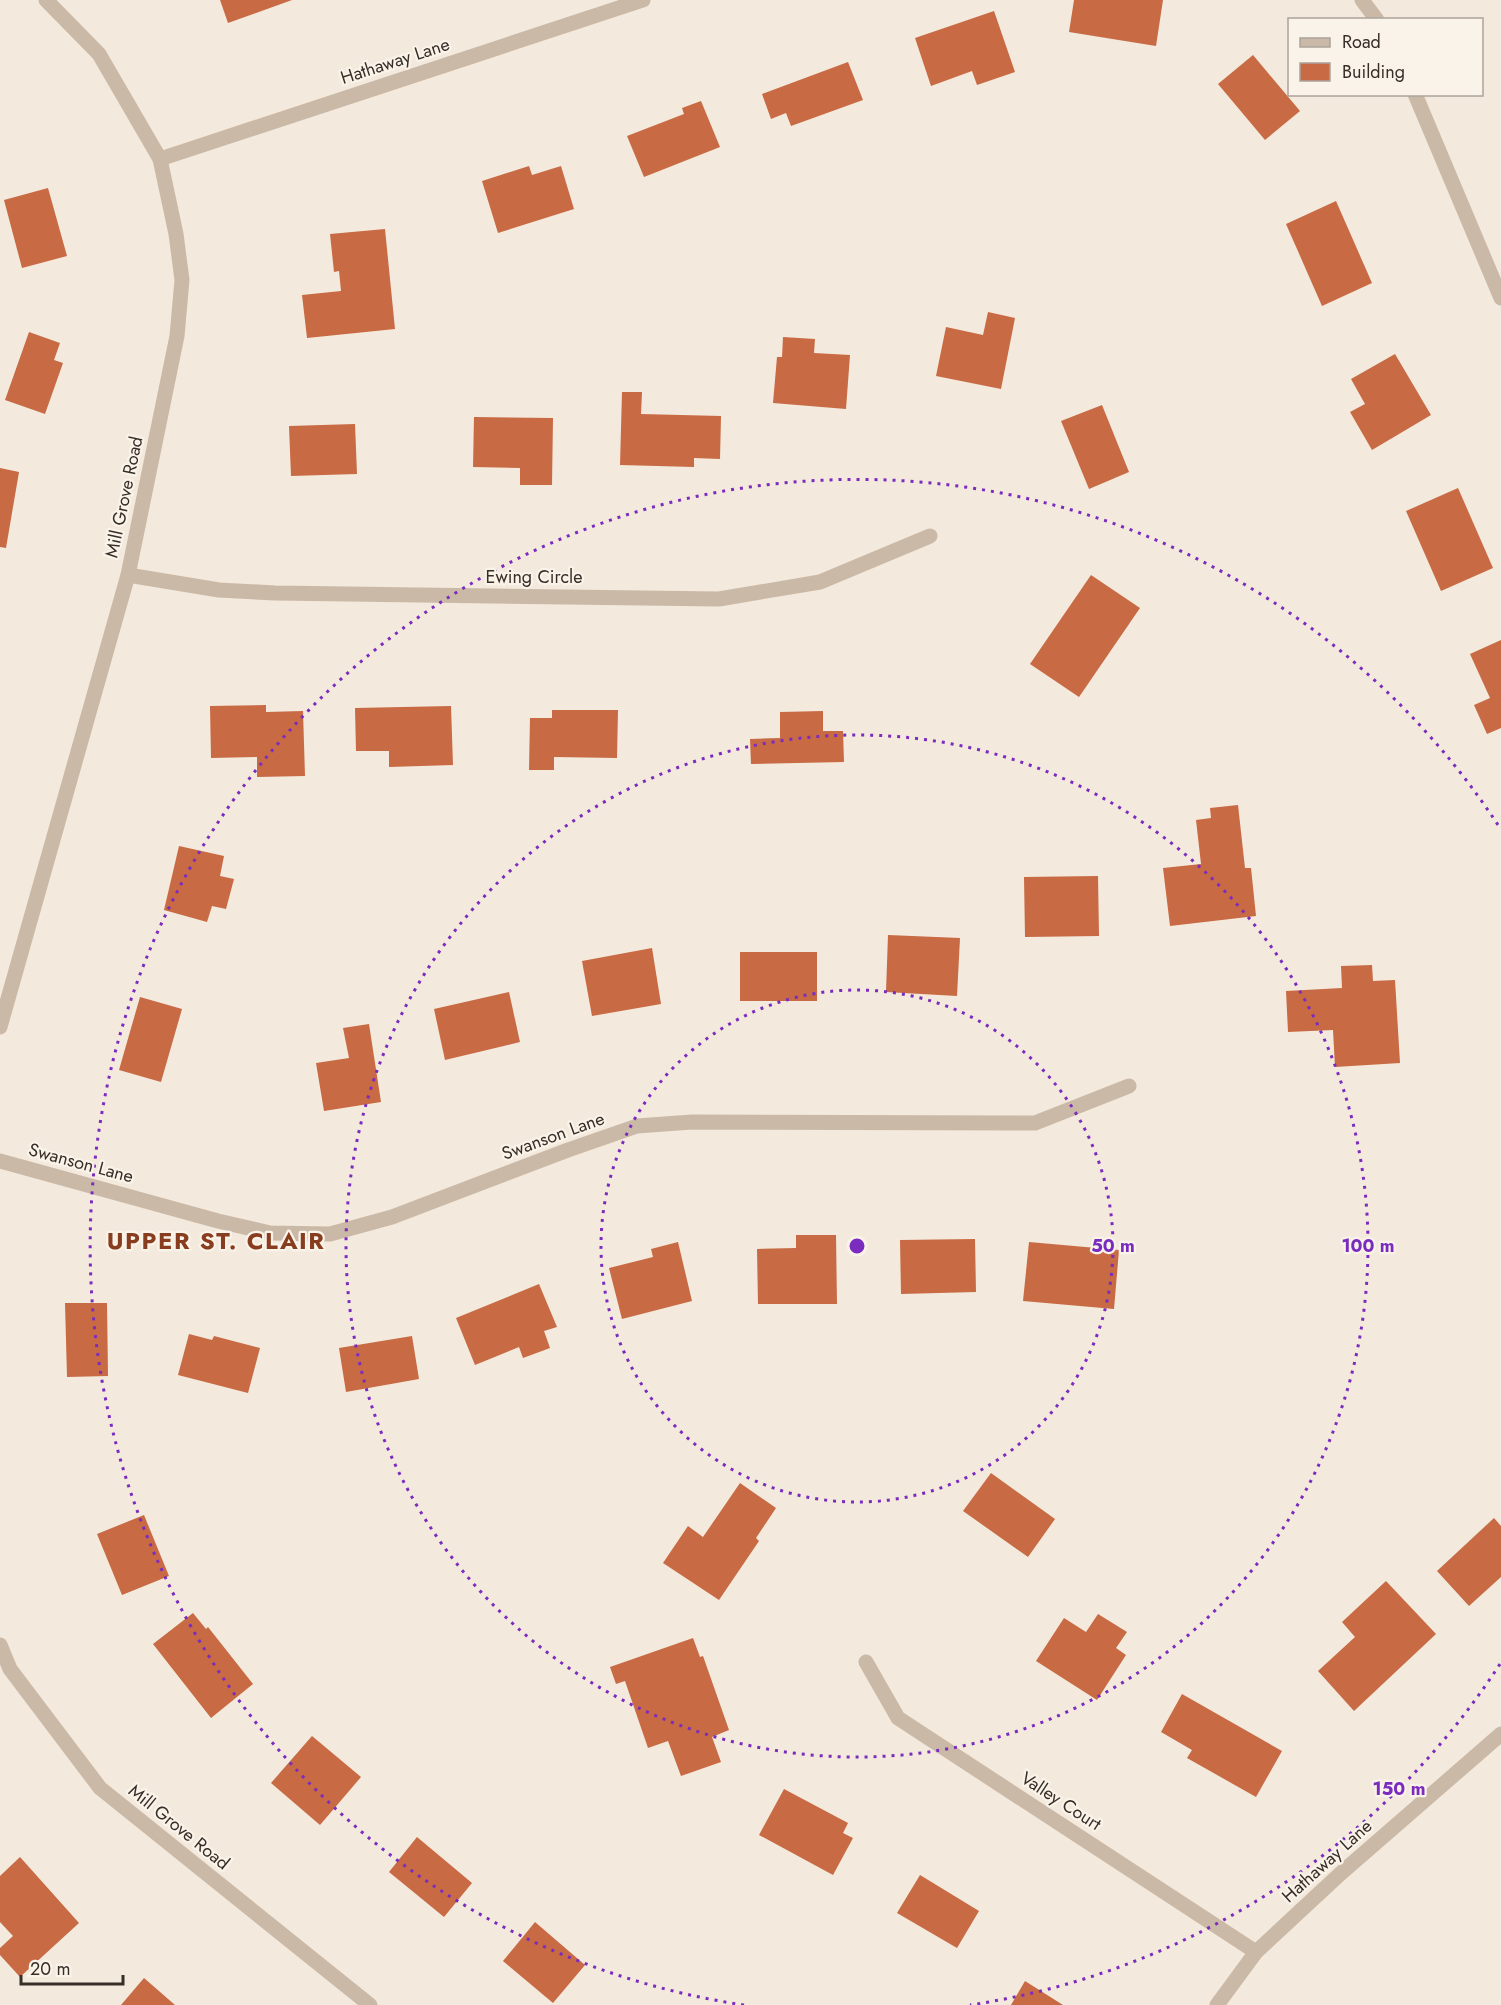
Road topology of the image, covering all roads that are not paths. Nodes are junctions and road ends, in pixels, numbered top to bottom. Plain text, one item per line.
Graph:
1 (46, 0) edge
2 (643, 0) edge
3 (1362, 0) edge
4 (1376, 18) edge
5 (1416, 96) edge
6 (160, 159) junction
7 (1501, 298) edge
8 (930, 536) dead end
9 (128, 575) junction
10 (0, 1027) edge
11 (1130, 1086) dead end
12 (0, 1161) edge
13 (0, 1645) edge
14 (866, 1662) dead end
15 (1501, 1734) edge
16 (1256, 1952) junction
17 (370, 2005) edge
18 (1217, 2005) edge

1 - 6 street, Mill Grove Road
2 - 6 street, Hathaway Lane
3 - 4 street
5 - 7 street
6 - 9 street, Mill Grove Road
8 - 9 street, Ewing Circle
9 - 10 street, Mill Grove Road
11 - 12 street, Swanson Lane
13 - 17 street, Mill Grove Road
14 - 16 street, Valley Court
15 - 16 street, Hathaway Lane
16 - 18 street, Hathaway Lane

